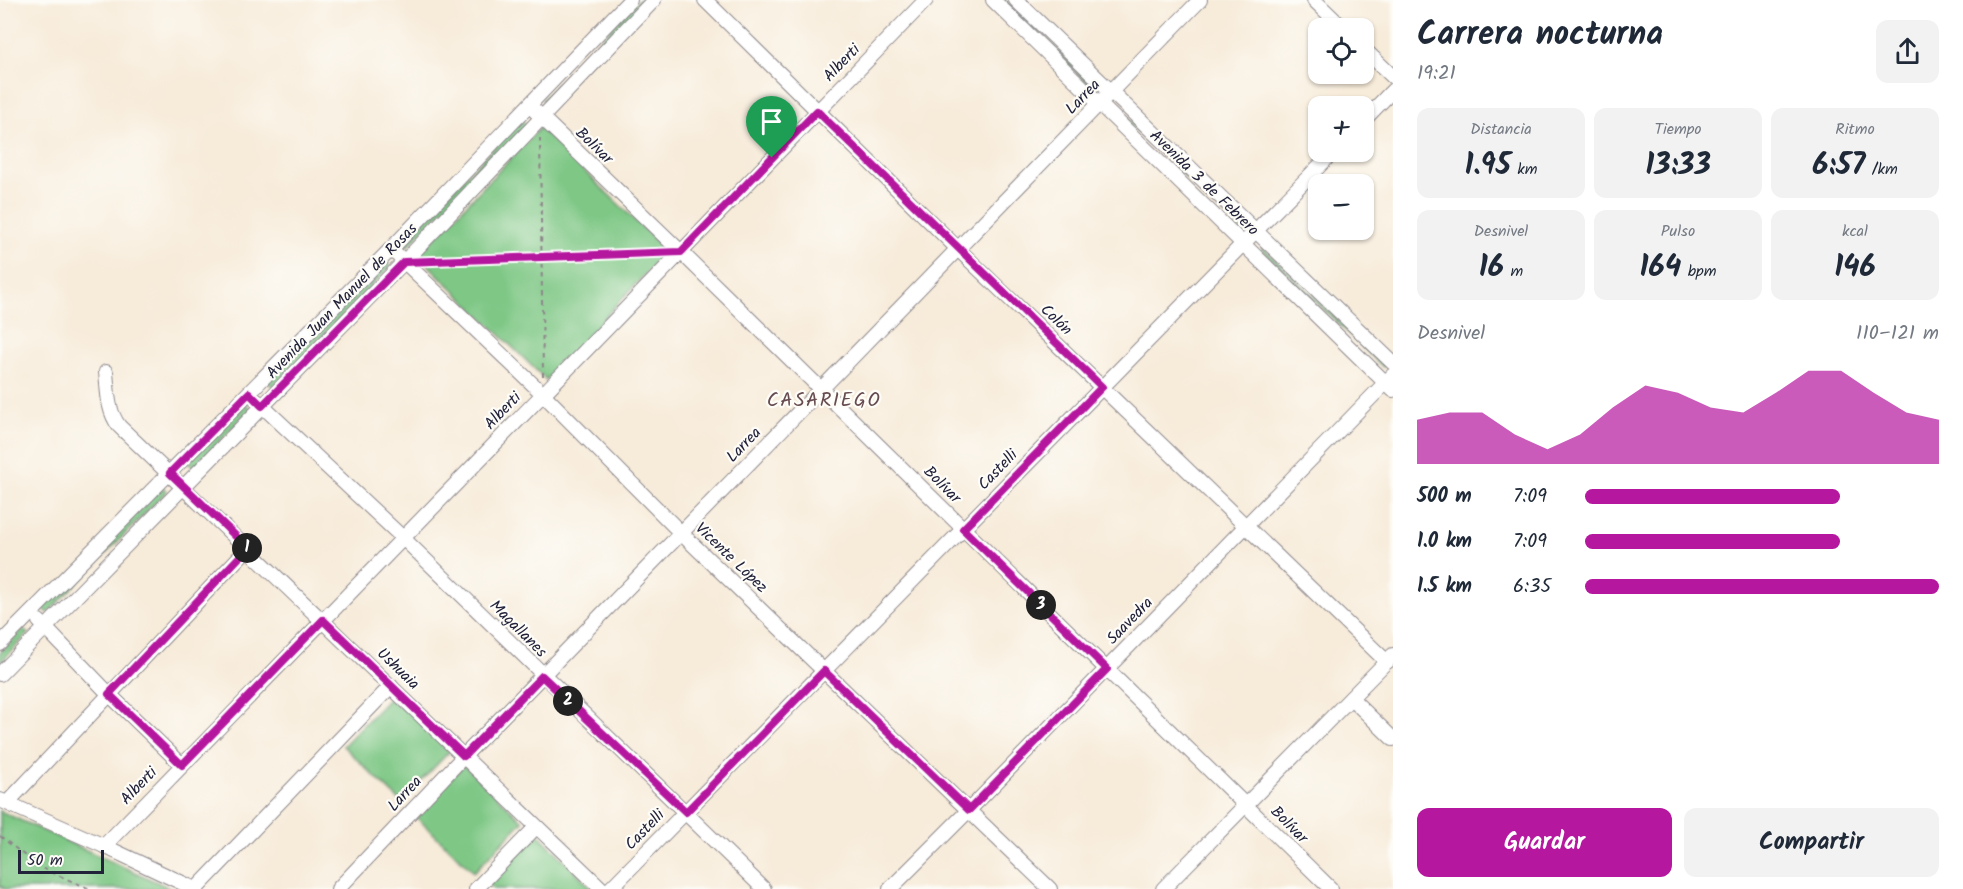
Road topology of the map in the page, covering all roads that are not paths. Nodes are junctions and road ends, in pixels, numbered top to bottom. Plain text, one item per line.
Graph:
1 (630, 0) edge
2 (654, 0) edge
3 (705, 0) edge
4 (926, 0) edge
5 (993, 0) edge
6 (1016, 0) edge
7 (1200, 0) edge
8 (1314, 0) edge
9 (1333, 18) edge
10 (1374, 59) edge
11 (1393, 78) edge
12 (1393, 90) edge
13 (1111, 92) junction
14 (1099, 104) junction
15 (530, 106) junction
16 (1374, 110) edge
17 (817, 111) junction
18 (540, 117) junction
19 (1323, 162) edge
20 (1255, 232) junction
21 (1243, 244) junction
22 (391, 249) junction
23 (958, 249) junction
24 (681, 252) junction
25 (404, 262) junction
26 (1393, 363) edge
27 (106, 372) dead end
28 (1390, 383) edge
29 (1102, 387) junction
30 (821, 389) junction
31 (249, 393) junction
32 (543, 394) junction
33 (262, 406) junction
34 (170, 473) junction
35 (184, 486) junction
36 (1246, 526) junction
37 (963, 529) junction
38 (681, 533) junction
39 (403, 538) junction
40 (248, 548) junction
41 (31, 613) junction
42 (323, 620) junction
43 (45, 628) junction
44 (0, 644) edge
45 (1390, 659) edge
46 (1107, 669) junction
47 (824, 671) junction
48 (0, 674) edge
49 (542, 676) junction
50 (391, 686) junction
51 (109, 694) junction
52 (1351, 698) junction
53 (1393, 739) edge
54 (464, 756) junction
55 (182, 765) junction
56 (4, 801) edge
57 (1245, 805) junction
58 (969, 810) junction
59 (686, 812) junction
60 (536, 827) junction
61 (104, 846) junction
62 (195, 889) edge
63 (338, 889) edge
64 (476, 889) edge
65 (602, 889) edge
66 (610, 889) edge
67 (764, 889) edge
68 (890, 889) edge
69 (1050, 889) edge
70 (1163, 889) edge
71 (1330, 889) edge

1 - 15 street, Avenida Juan Manuel de Rosas
2 - 18 street, Avenida Juan Manuel de Rosas
3 - 17 street, Colón
4 - 17 street, Alberti
5 - 14 street, Avenida 3 de Febrero
6 - 13 street, Avenida 3 de Febrero
7 - 13 street, Larrea
8 - 9 street
10 - 11 street
12 - 16 street
13 - 14 street, Larrea
13 - 20 street, Avenida 3 de Febrero
14 - 21 street, Avenida 3 de Febrero
14 - 23 street, Larrea
15 - 18 street, Bolívar
15 - 22 street, Avenida Juan Manuel de Rosas
17 - 23 street, Colón
17 - 24 street, Alberti
18 - 24 street, Bolívar
18 - 25 street, Avenida Juan Manuel de Rosas
19 - 20 street, Castelli
20 - 21 street, Castelli
20 - 26 street, Avenida 3 de Febrero
21 - 28 street, Avenida 3 de Febrero
21 - 29 street, Castelli
22 - 25 street, Vicente López
22 - 31 street, Avenida Juan Manuel de Rosas
23 - 29 street, Colón
23 - 30 street, Larrea
24 - 30 street, Bolívar
24 - 32 street, Alberti
25 - 32 street, Vicente López
25 - 33 street, Avenida Juan Manuel de Rosas
27 - 34 street, Ushuaia
28 - 36 street, Saavedra
29 - 36 street, Colón
29 - 37 street, Castelli
30 - 37 street, Bolívar
30 - 38 street, Larrea
31 - 33 street, Magallanes
31 - 34 street, Avenida Juan Manuel de Rosas
32 - 38 street, Vicente López
32 - 39 street, Alberti
33 - 35 street, Avenida Juan Manuel de Rosas
33 - 39 street, Magallanes
34 - 35 street, Ushuaia
34 - 41 street, Avenida Juan Manuel de Rosas
35 - 40 street, Ushuaia
35 - 43 street, Avenida Juan Manuel de Rosas
36 - 45 street, Colón
36 - 46 street, Saavedra
37 - 46 street, Bolívar
37 - 47 street, Castelli
38 - 47 street, Vicente López
38 - 49 street, Larrea
39 - 42 street, Alberti
39 - 49 street, Magallanes
40 - 42 street, Ushuaia
40 - 51 street
41 - 43 street
41 - 44 street, Avenida Juan Manuel de Rosas
42 - 50 street, Ushuaia
42 - 55 street, Alberti
43 - 48 street, Avenida Juan Manuel de Rosas
43 - 51 street
45 - 52 street
46 - 57 street, Bolívar
46 - 58 street, Saavedra
47 - 58 street, Vicente López
47 - 59 street, Castelli
49 - 54 street, Larrea
49 - 59 street, Magallanes
50 - 54 street, Ushuaia
50 - 62 street
51 - 55 street
51 - 56 street
52 - 53 street
52 - 57 street
54 - 60 street, Ushuaia
54 - 63 street, Larrea
55 - 61 street, Alberti
56 - 61 street
57 - 70 street
57 - 71 street, Bolívar
58 - 68 street, Saavedra
58 - 69 street, Vicente López
59 - 66 street, Castelli
59 - 67 street, Magallanes
60 - 64 street
60 - 65 street, Ushuaia
61 - 62 street

